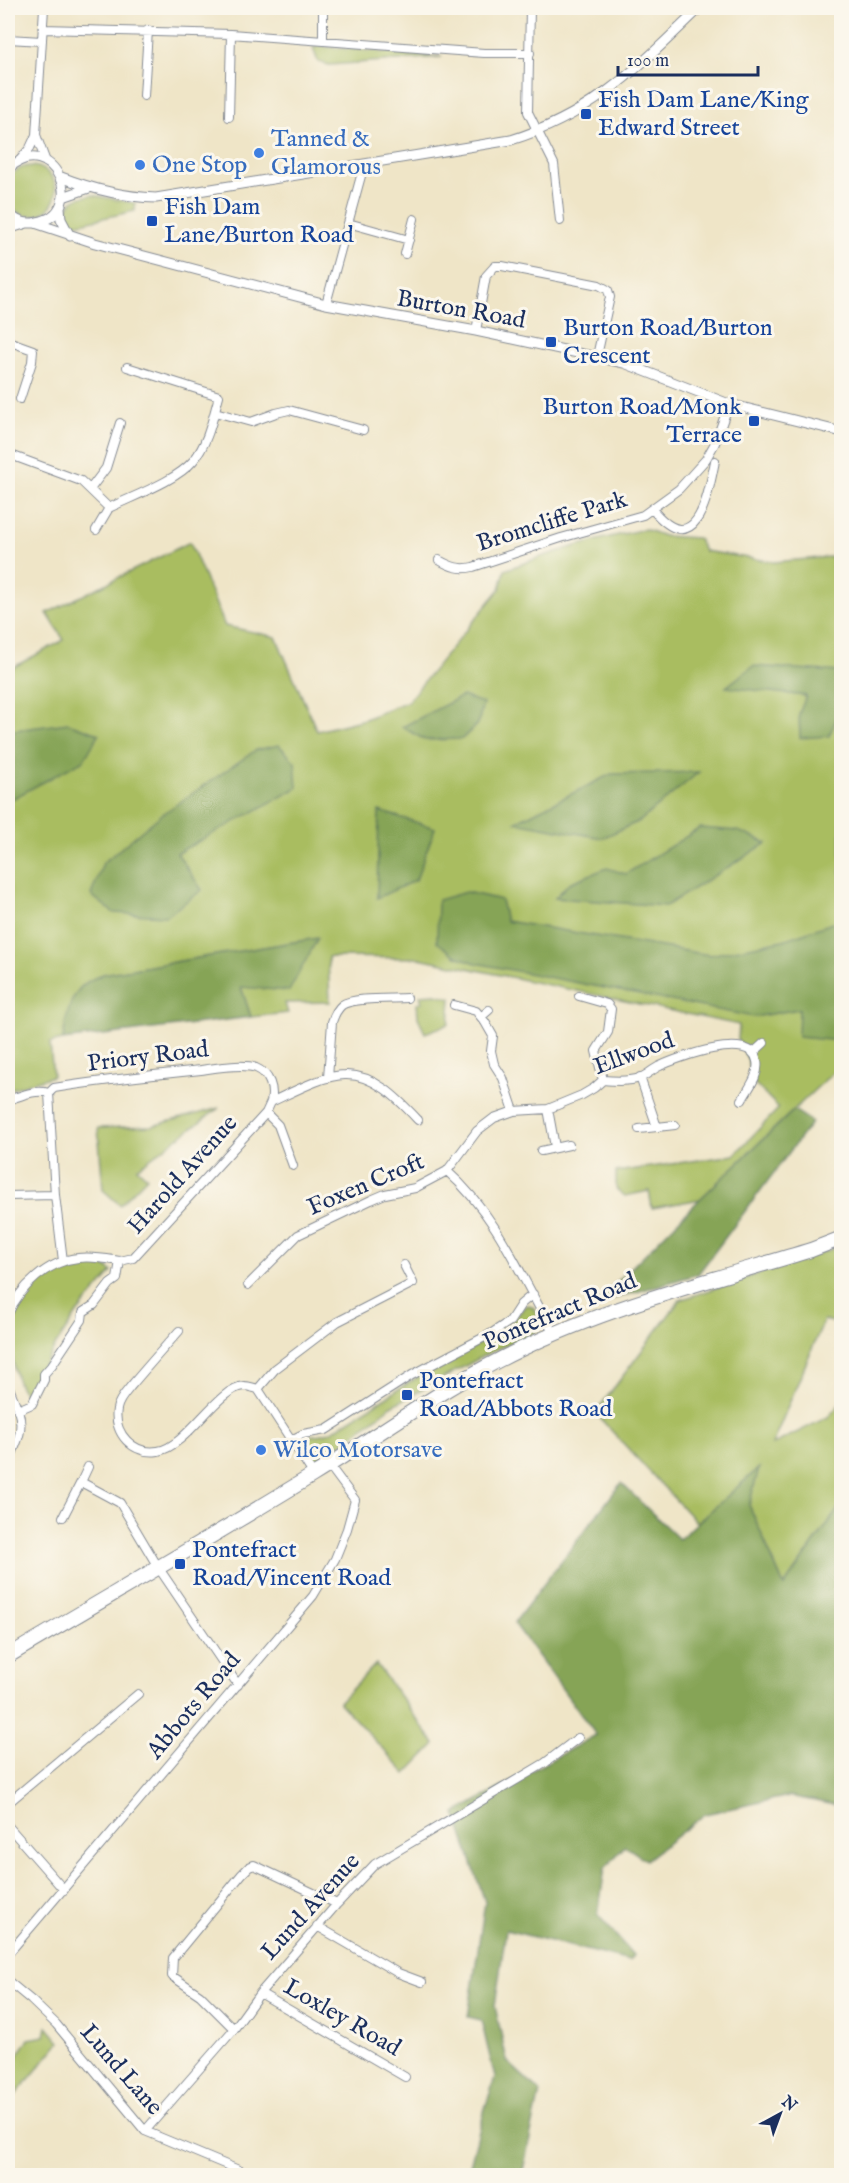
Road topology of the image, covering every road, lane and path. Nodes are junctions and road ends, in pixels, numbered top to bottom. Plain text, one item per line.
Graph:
1 (44, 8) edge
2 (324, 8) edge
3 (530, 8) edge
4 (700, 8) edge
5 (43, 28) junction
6 (148, 30) junction
7 (231, 34) junction
8 (8, 39) edge
9 (42, 41) junction
10 (323, 41) junction
11 (530, 53) junction
12 (144, 96) dead end
13 (229, 117) dead end
14 (537, 132) junction
15 (36, 135) junction
16 (20, 160) junction
17 (46, 162) junction
18 (364, 165) junction
19 (8, 168) edge
20 (61, 177) junction
21 (89, 188) junction
22 (63, 197) junction
23 (60, 207) junction
24 (8, 212) edge
25 (414, 219) dead end
26 (560, 222) dead end
27 (31, 223) junction
28 (348, 223) junction
29 (8, 229) edge
30 (70, 236) junction
31 (409, 240) junction
32 (405, 254) dead end
33 (326, 304) junction
34 (476, 331) junction
35 (8, 341) edge
36 (597, 356) junction
37 (127, 367) dead end
38 (20, 399) dead end
39 (729, 404) junction
40 (215, 412) junction
41 (120, 423) dead end
42 (363, 430) dead end
43 (842, 432) edge
44 (8, 454) edge
45 (715, 461) dead end
46 (91, 488) junction
47 (109, 508) junction
48 (652, 508) junction
49 (96, 530) dead end
50 (439, 560) dead end
51 (579, 996) dead end
52 (407, 998) dead end
53 (454, 1005) dead end
54 (489, 1010) dead end
55 (481, 1017) junction
56 (764, 1043) dead end
57 (753, 1053) junction
58 (640, 1077) junction
59 (328, 1078) junction
60 (603, 1080) junction
61 (49, 1094) junction
62 (8, 1100) edge
63 (742, 1100) dead end
64 (271, 1102) junction
65 (548, 1109) junction
66 (514, 1111) junction
67 (266, 1113) junction
68 (418, 1120) dead end
69 (675, 1125) dead end
70 (657, 1127) junction
71 (639, 1129) dead end
72 (569, 1145) dead end
73 (555, 1147) junction
74 (541, 1151) dead end
75 (293, 1166) dead end
76 (447, 1171) junction
77 (55, 1195) junction
78 (8, 1196) edge
79 (842, 1238) edge
80 (120, 1261) junction
81 (63, 1262) junction
82 (404, 1265) dead end
83 (248, 1285) dead end
84 (533, 1294) junction
85 (8, 1314) edge
86 (179, 1330) dead end
87 (554, 1334) junction
88 (8, 1385) edge
89 (258, 1389) junction
90 (18, 1410) junction
91 (291, 1440) junction
92 (8, 1463) edge
93 (329, 1465) junction
94 (88, 1467) dead end
95 (314, 1475) junction
96 (81, 1482) junction
97 (63, 1517) dead end
98 (158, 1567) junction
99 (8, 1656) edge
100 (238, 1685) junction
101 (138, 1694) dead end
102 (578, 1738) dead end
103 (8, 1803) edge
104 (8, 1826) edge
105 (64, 1890) junction
106 (337, 1904) junction
107 (318, 1926) junction
108 (8, 1954) edge
109 (8, 1981) edge
110 (422, 1982) dead end
111 (260, 1993) junction
112 (234, 2030) junction
113 (405, 2077) dead end
114 (145, 2131) junction
115 (253, 2175) edge

1 - 5 street
2 - 10 street
3 - 11 street
4 - 14 street
5 - 6 street
5 - 9 street
6 - 7 street
6 - 12 street
7 - 10 street
7 - 13 street
8 - 9 street
9 - 15 street
10 - 11 street
11 - 14 street
14 - 18 street
14 - 26 street
15 - 16 street
15 - 17 street
16 - 17 street
16 - 19 street
17 - 20 street
18 - 21 street
18 - 28 street
20 - 21 street
20 - 22 street
21 - 22 street
22 - 23 street
23 - 27 street
23 - 30 street
24 - 27 street, Burton Road
25 - 31 street
27 - 29 street
27 - 30 street, Burton Road
28 - 31 street
28 - 33 street
30 - 33 street, Burton Road
31 - 32 street
33 - 34 street, Burton Road
34 - 36 street, Burton Road
34 - 36 street
35 - 38 street
36 - 39 street, Burton Road
37 - 40 street
39 - 43 street, Burton Road
39 - 48 street, Bromcliffe Park
40 - 42 street
40 - 47 street
41 - 46 street
44 - 46 street
45 - 48 street
46 - 47 street
47 - 49 street
48 - 50 street, Bromcliffe Park
51 - 60 street
52 - 59 street
53 - 55 street
54 - 55 street
55 - 66 street
56 - 57 street
57 - 58 street, Ellwood
57 - 63 street
58 - 60 street, Ellwood
58 - 70 street
59 - 64 street
59 - 68 street
60 - 65 street, Ellwood
61 - 62 street, Priory Road
61 - 64 street, Priory Road
61 - 77 street
64 - 67 street, Harold Avenue
65 - 66 street, Ellwood
65 - 73 street
66 - 76 street, Ellwood
67 - 75 street
67 - 80 street, Harold Avenue
69 - 70 street
70 - 71 street
72 - 73 street
73 - 74 street
76 - 83 street, Foxen Croft
76 - 84 street
77 - 78 street
77 - 81 street
79 - 87 highway, Pontefract Road
80 - 81 street
80 - 90 street, Harold Avenue
81 - 85 street
82 - 89 street
84 - 87 street
84 - 91 street, Pontefract Road
86 - 89 street
87 - 93 highway, Pontefract Road
88 - 90 street
89 - 91 street
90 - 92 street
91 - 95 street
93 - 95 highway, Pontefract Road
93 - 100 street, Abbots Road
94 - 96 street
95 - 98 highway, Pontefract Road
96 - 97 street
96 - 98 street
98 - 99 highway, Pontefract Road
98 - 100 street
100 - 105 street, Abbots Road
101 - 103 street
102 - 106 street, Lund Avenue
104 - 105 street
105 - 108 street, Abbots Road
106 - 107 street, Lund Avenue
106 - 112 street
107 - 110 street
107 - 111 street, Lund Avenue
109 - 114 street, Lund Lane
111 - 112 street, Lund Avenue
111 - 113 street, Loxley Road
112 - 114 street, Lund Avenue
114 - 115 street, Lund Lane

